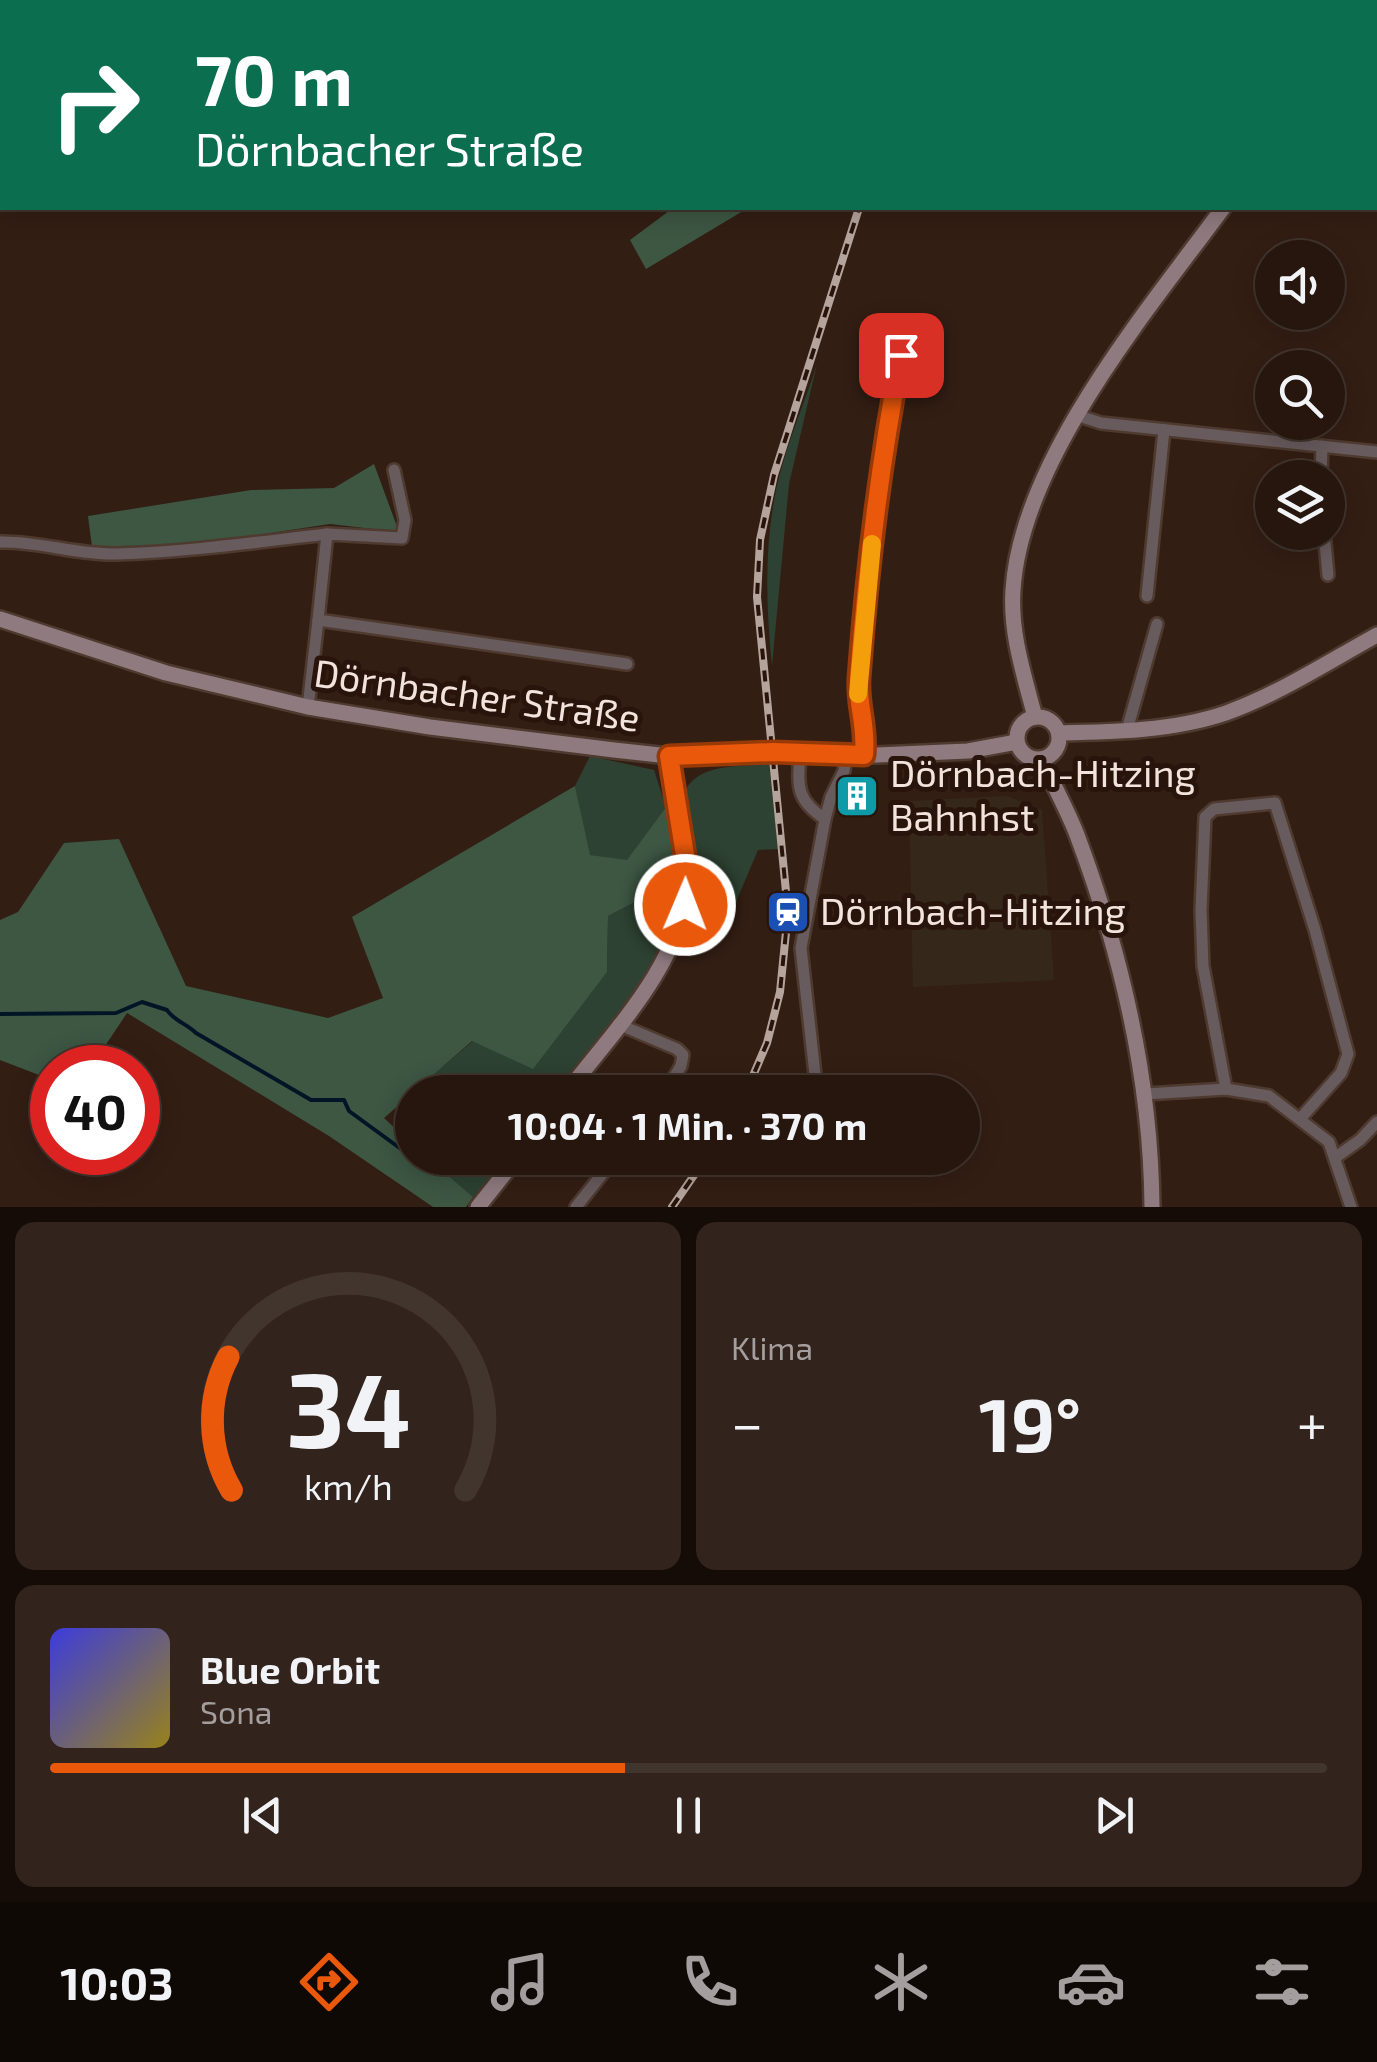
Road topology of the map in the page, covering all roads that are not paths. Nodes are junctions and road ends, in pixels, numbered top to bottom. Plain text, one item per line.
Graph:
1 (1221, 210) edge
2 (905, 335) dead end
3 (1076, 415) junction
4 (1164, 430) junction
5 (1322, 446) junction
6 (1377, 452) edge
7 (1322, 460) edge
8 (394, 470) dead end
9 (327, 534) junction
10 (0, 542) edge
11 (1326, 550) edge
12 (1328, 574) dead end
13 (1147, 596) dead end
14 (0, 619) edge
15 (318, 620) junction
16 (1157, 624) dead end
17 (1377, 635) edge
18 (627, 664) dead end
19 (308, 706) junction
20 (1035, 717) junction
21 (1127, 730) junction
22 (1058, 733) junction
23 (1017, 742) junction
24 (800, 752) junction
25 (846, 754) junction
26 (864, 755) junction
27 (669, 756) junction
28 (1042, 759) junction
29 (825, 819) junction
30 (618, 1024) junction
31 (580, 1075) edge
32 (674, 1075) edge
33 (815, 1075) edge
34 (1226, 1089) junction
35 (1146, 1094) junction
36 (1300, 1118) junction
37 (1377, 1122) edge
38 (1336, 1157) junction
39 (503, 1175) edge
40 (601, 1175) edge
41 (478, 1207) edge
42 (576, 1207) edge
43 (1152, 1207) edge
44 (1351, 1207) edge

1 - 3 street
2 - 26 street
3 - 4 street
3 - 20 street
4 - 5 street
4 - 13 street
5 - 6 street
5 - 7 street
8 - 9 street
9 - 10 street
9 - 15 street
11 - 12 street
14 - 19 street, Dörnbacher Straße
15 - 18 street
15 - 19 street
16 - 21 street
17 - 21 street
19 - 27 street, Dörnbacher Straße
20 - 22 street
20 - 23 street
21 - 22 street
22 - 28 street
23 - 26 street, Dörnbacher Straße
23 - 28 street
24 - 25 street, Dörnbacher Straße
24 - 27 street, Dörnbacher Straße
24 - 29 street
25 - 26 street, Dörnbacher Straße
25 - 29 street
27 - 30 street
28 - 35 street
29 - 33 street
30 - 31 street
30 - 32 street
34 - 35 street
34 - 36 street
34 - 36 street
35 - 43 street
36 - 38 street
37 - 38 street
38 - 44 street
39 - 41 street
40 - 42 street

